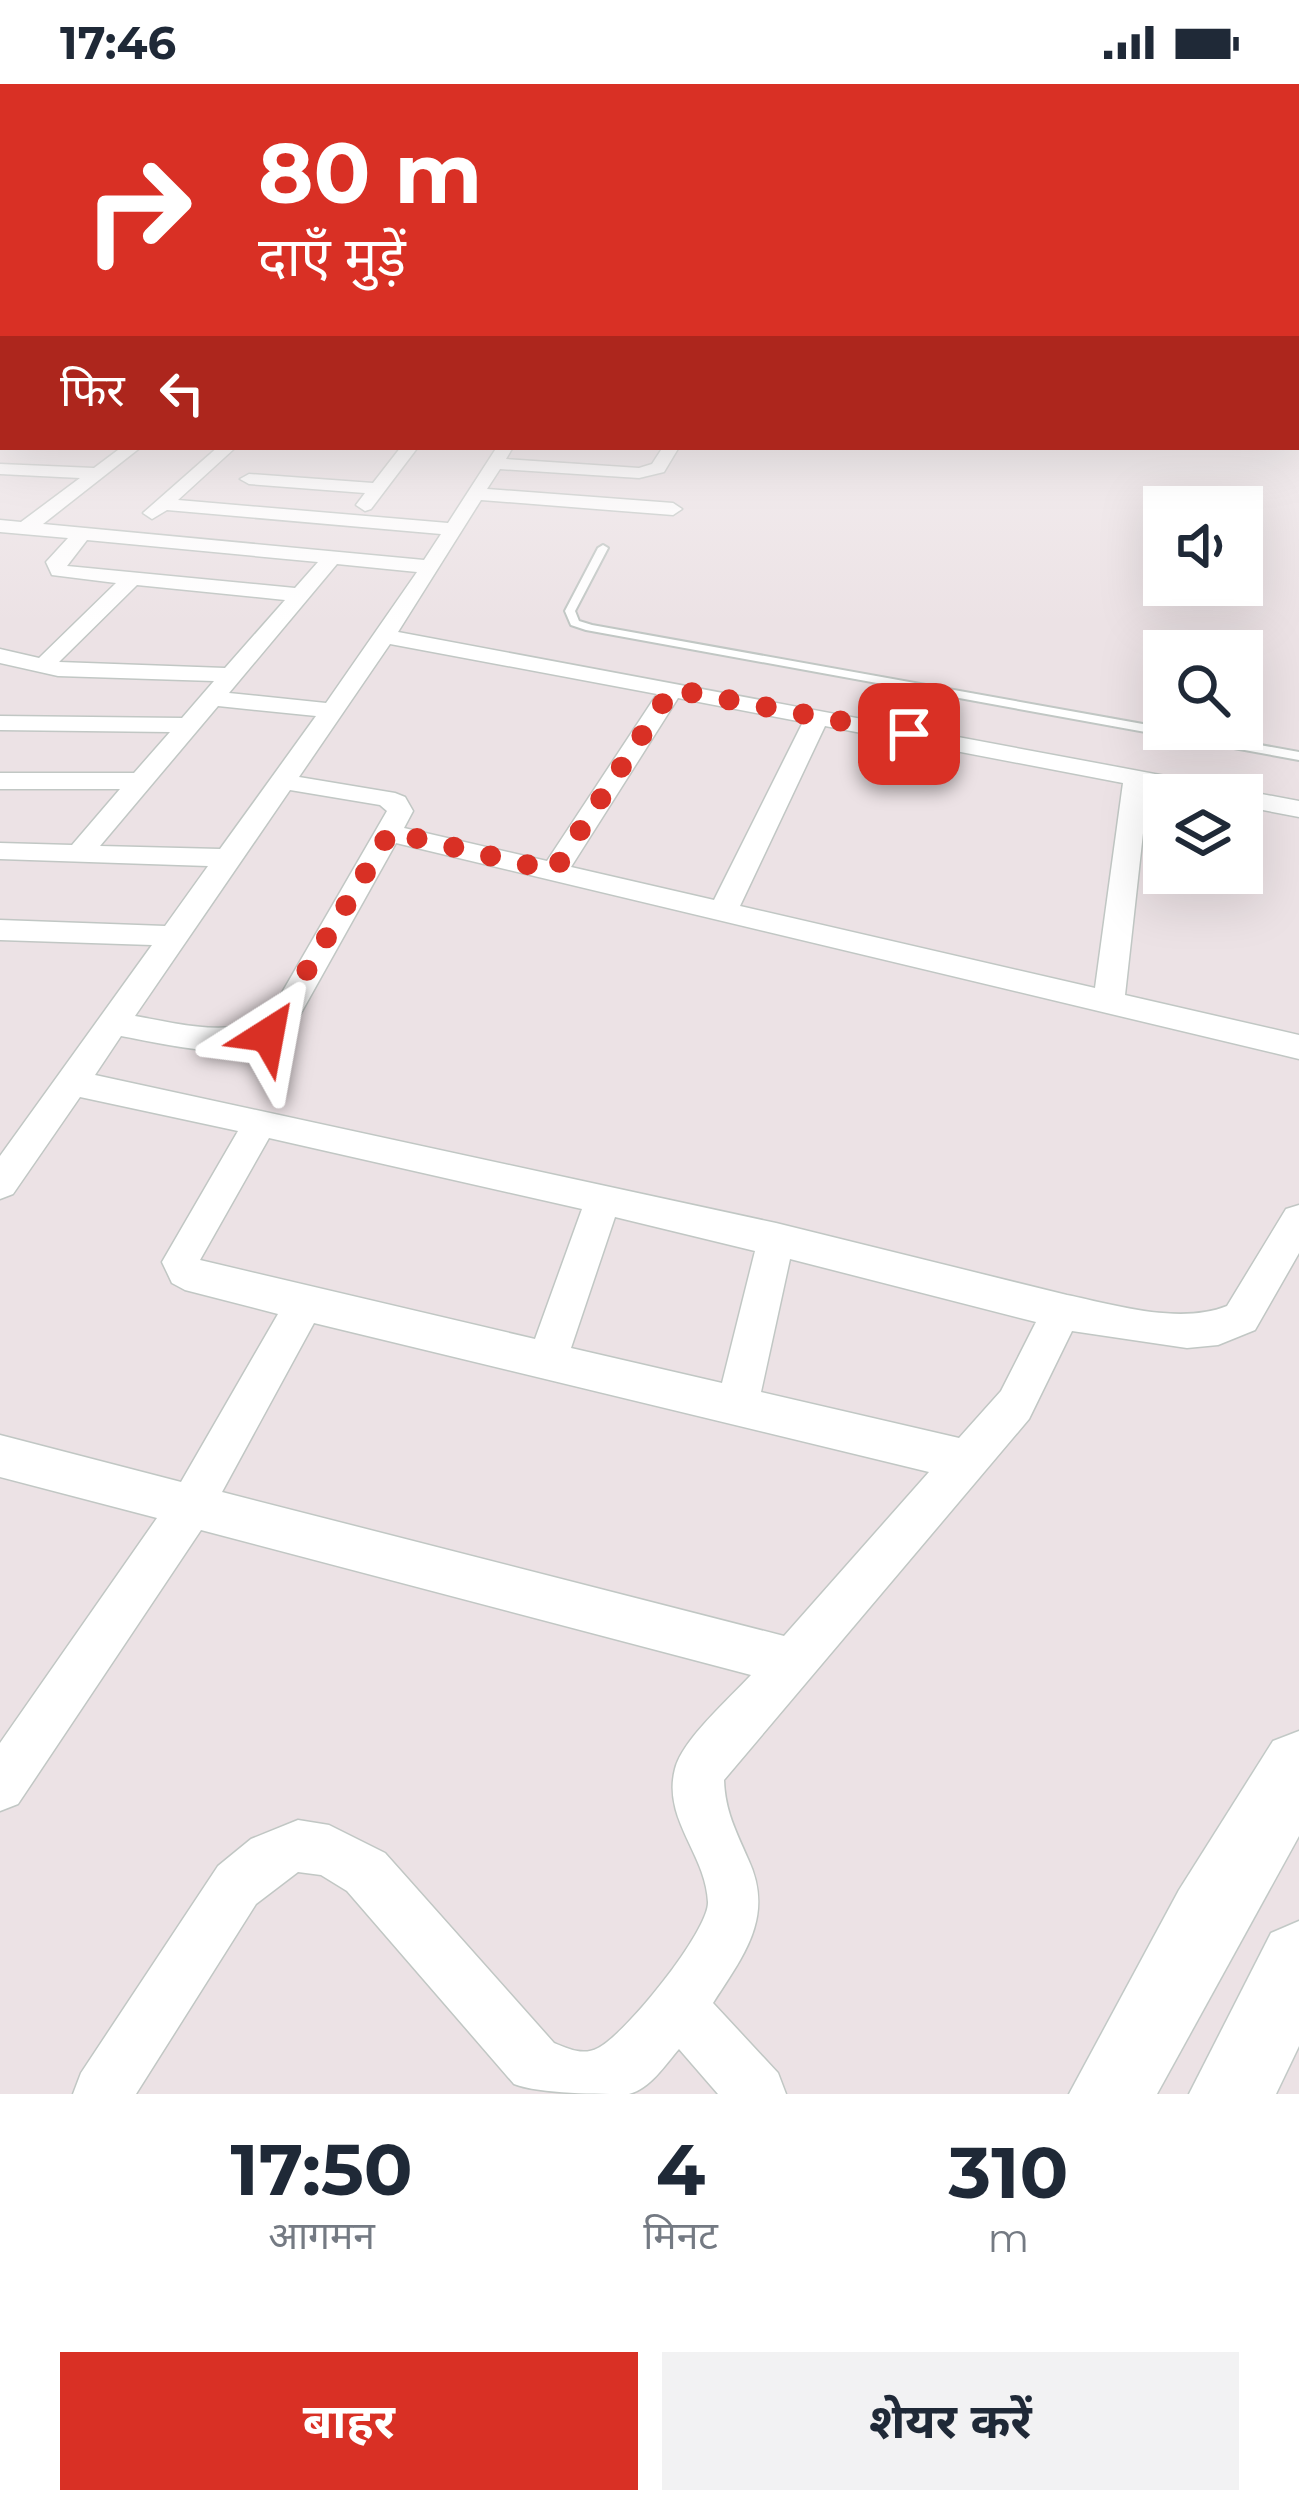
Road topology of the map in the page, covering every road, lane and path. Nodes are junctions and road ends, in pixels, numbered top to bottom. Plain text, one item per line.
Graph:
1 (44, 450) edge
2 (129, 450) edge
3 (225, 450) edge
4 (408, 450) edge
5 (593, 450) edge
6 (669, 450) edge
7 (500, 456) edge
8 (0, 469) edge
9 (20, 470) junction
10 (582, 470) junction
11 (100, 474) junction
12 (249, 479) dead end
13 (377, 489) junction
14 (476, 494) junction
15 (162, 504) junction
16 (673, 509) dead end
17 (352, 520) junction
18 (0, 526) edge
19 (26, 528) junction
20 (454, 529) junction
21 (82, 534) junction
22 (124, 538) junction
23 (603, 548) dead end
24 (332, 558) junction
25 (430, 567) junction
26 (130, 580) junction
27 (299, 595) junction
28 (384, 636) junction
29 (0, 656) edge
30 (42, 667) junction
31 (230, 675) junction
32 (672, 689) junction
33 (211, 698) junction
34 (330, 710) junction
35 (818, 717) junction
36 (0, 724) edge
37 (188, 725) junction
38 (1299, 756) edge
39 (1136, 778) junction
40 (1143, 779) edge
41 (0, 781) edge
42 (279, 781) junction
43 (141, 782) junction
44 (1263, 802) edge
45 (1299, 809) edge
46 (390, 832) junction
47 (0, 851) edge
48 (80, 852) junction
49 (225, 858) junction
50 (554, 871) junction
51 (723, 911) junction
52 (0, 930) edge
53 (171, 936) junction
54 (1109, 1002) junction
55 (112, 1023) junction
56 (1299, 1047) edge
57 (70, 1082) junction
58 (261, 1122) junction
59 (0, 1184) edge
60 (603, 1199) junction
61 (1299, 1220) edge
62 (776, 1239) junction
63 (303, 1306) junction
64 (1062, 1311) junction
65 (547, 1363) junction
66 (736, 1407) junction
67 (0, 1456) edge
68 (969, 1461) junction
69 (191, 1506) junction
70 (793, 1662) junction
71 (1299, 1767) edge
72 (0, 1786) edge
73 (1294, 1987) edge
74 (678, 2006) junction
75 (102, 2094) edge
76 (757, 2094) edge
77 (1111, 2094) edge
78 (1232, 2094) edge

1 - 9 street
2 - 11 street
3 - 15 street
4 - 13 street
5 - 10 street
6 - 10 street
7 - 10 street
7 - 14 street
8 - 9 street
9 - 11 street
11 - 19 street
12 - 13 street
13 - 17 street
14 - 16 street
14 - 20 street
15 - 17 street
15 - 22 street
17 - 20 street
18 - 19 street
19 - 21 street
20 - 25 street
21 - 22 street
21 - 26 street
22 - 24 street
23 - 38 lane
24 - 25 street
24 - 27 street
25 - 28 street
26 - 27 street
26 - 30 street
27 - 31 street
28 - 32 street
28 - 34 street
29 - 30 street
30 - 31 street
31 - 33 street
32 - 35 street
32 - 50 street
33 - 34 street
33 - 37 street
34 - 42 street
35 - 39 street
35 - 51 street
36 - 37 street
37 - 43 street
39 - 40 street
39 - 54 street
41 - 43 street
42 - 46 street
42 - 49 street
43 - 48 street
44 - 45 street
46 - 50 street
46 - 55 street
47 - 48 street
48 - 49 street
49 - 53 street
50 - 51 street
51 - 54 street
52 - 53 street
53 - 55 street
54 - 56 street
55 - 57 street
57 - 58 street
57 - 59 street
58 - 60 street
58 - 63 street
60 - 62 street
60 - 65 street
61 - 64 street
62 - 64 street
62 - 66 street
63 - 65 street
63 - 69 street
64 - 68 street
65 - 66 street
66 - 68 street
67 - 69 street
68 - 70 street
69 - 70 street
69 - 72 street
70 - 74 street
71 - 77 main road
73 - 78 main road
74 - 75 street
74 - 76 street

